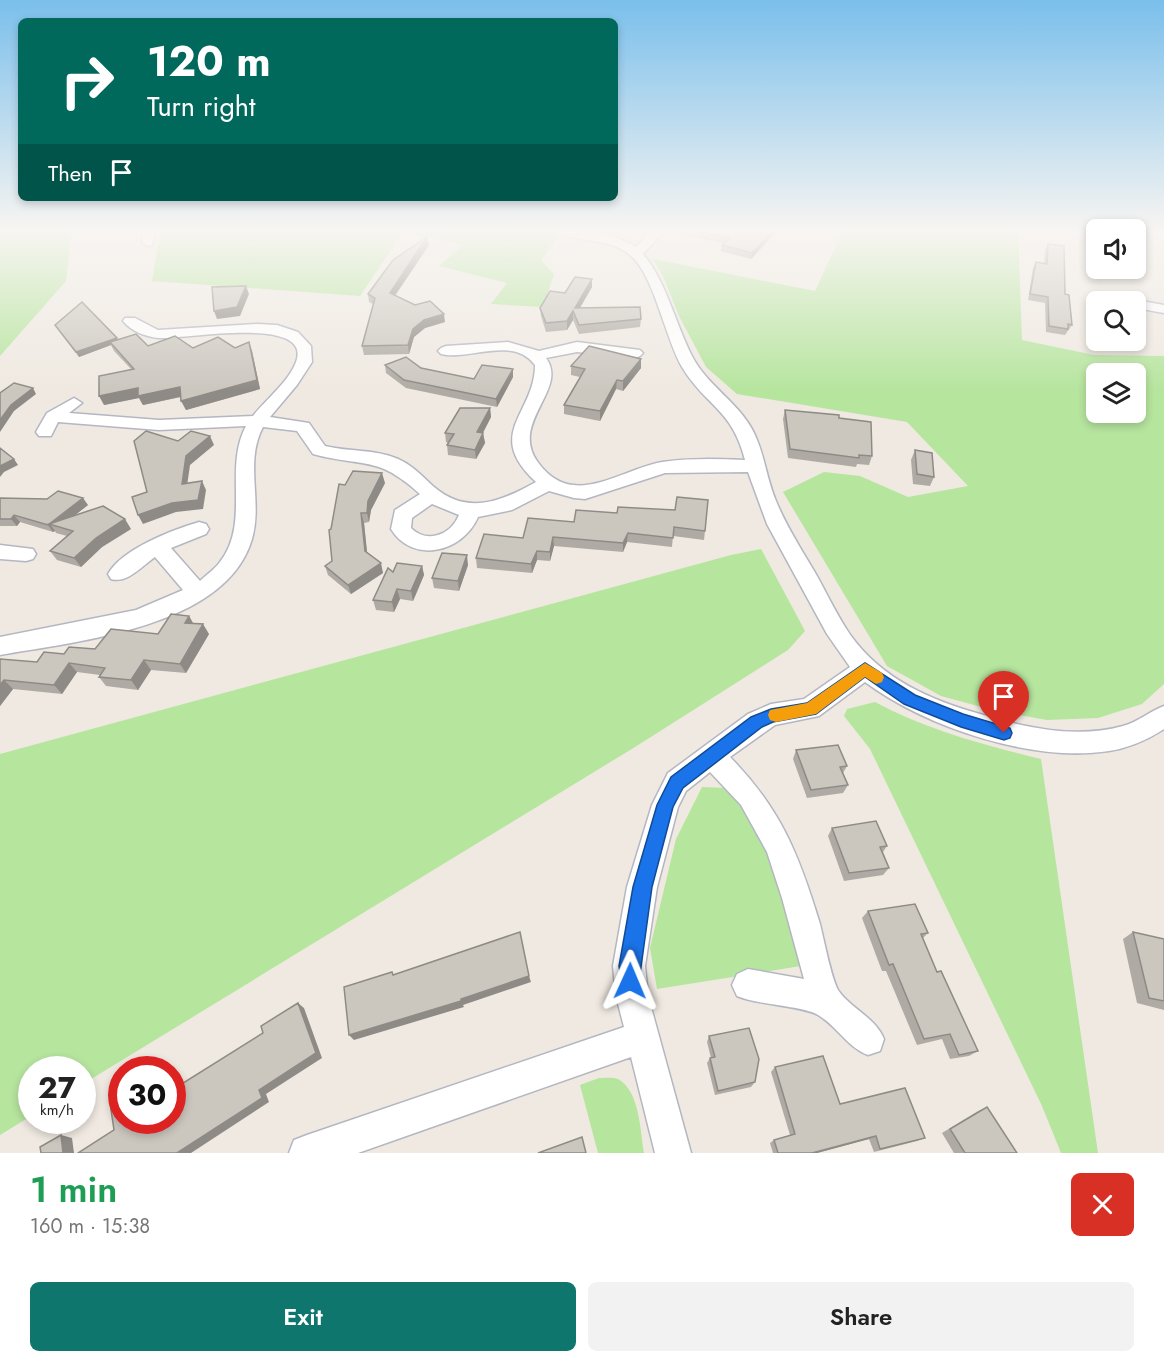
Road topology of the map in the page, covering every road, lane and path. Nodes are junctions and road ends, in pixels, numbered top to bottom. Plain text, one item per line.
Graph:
1 (652, 283) edge
2 (1146, 306) edge
3 (1164, 309) edge
4 (130, 321) dead end
5 (446, 351) dead end
6 (635, 353) dead end
7 (536, 356) junction
8 (74, 404) dead end
9 (259, 420) junction
10 (758, 466) junction
11 (549, 483) junction
12 (432, 495) junction
13 (470, 512) junction
14 (200, 529) dead end
15 (157, 546) junction
16 (0, 552) edge
17 (26, 554) dead end
18 (118, 574) dead end
19 (198, 593) junction
20 (0, 646) edge
21 (865, 669) junction
22 (1164, 717) edge
23 (711, 755) junction
24 (748, 984) dead end
25 (825, 999) junction
26 (642, 1037) junction
27 (868, 1039) dead end
28 (307, 1153) edge
29 (673, 1153) edge

1 - 10 street
2 - 3 street
4 - 9 street
5 - 7 street
6 - 7 street
7 - 11 street
8 - 9 street
9 - 12 street
9 - 19 street
10 - 11 street
10 - 21 street
11 - 13 street
12 - 13 street
12 - 13 street
14 - 15 street
15 - 18 street
15 - 19 street
16 - 17 street
19 - 20 street
21 - 22 street
21 - 23 street
23 - 25 street
23 - 26 street
24 - 25 street
25 - 27 street
26 - 28 street
26 - 29 street

